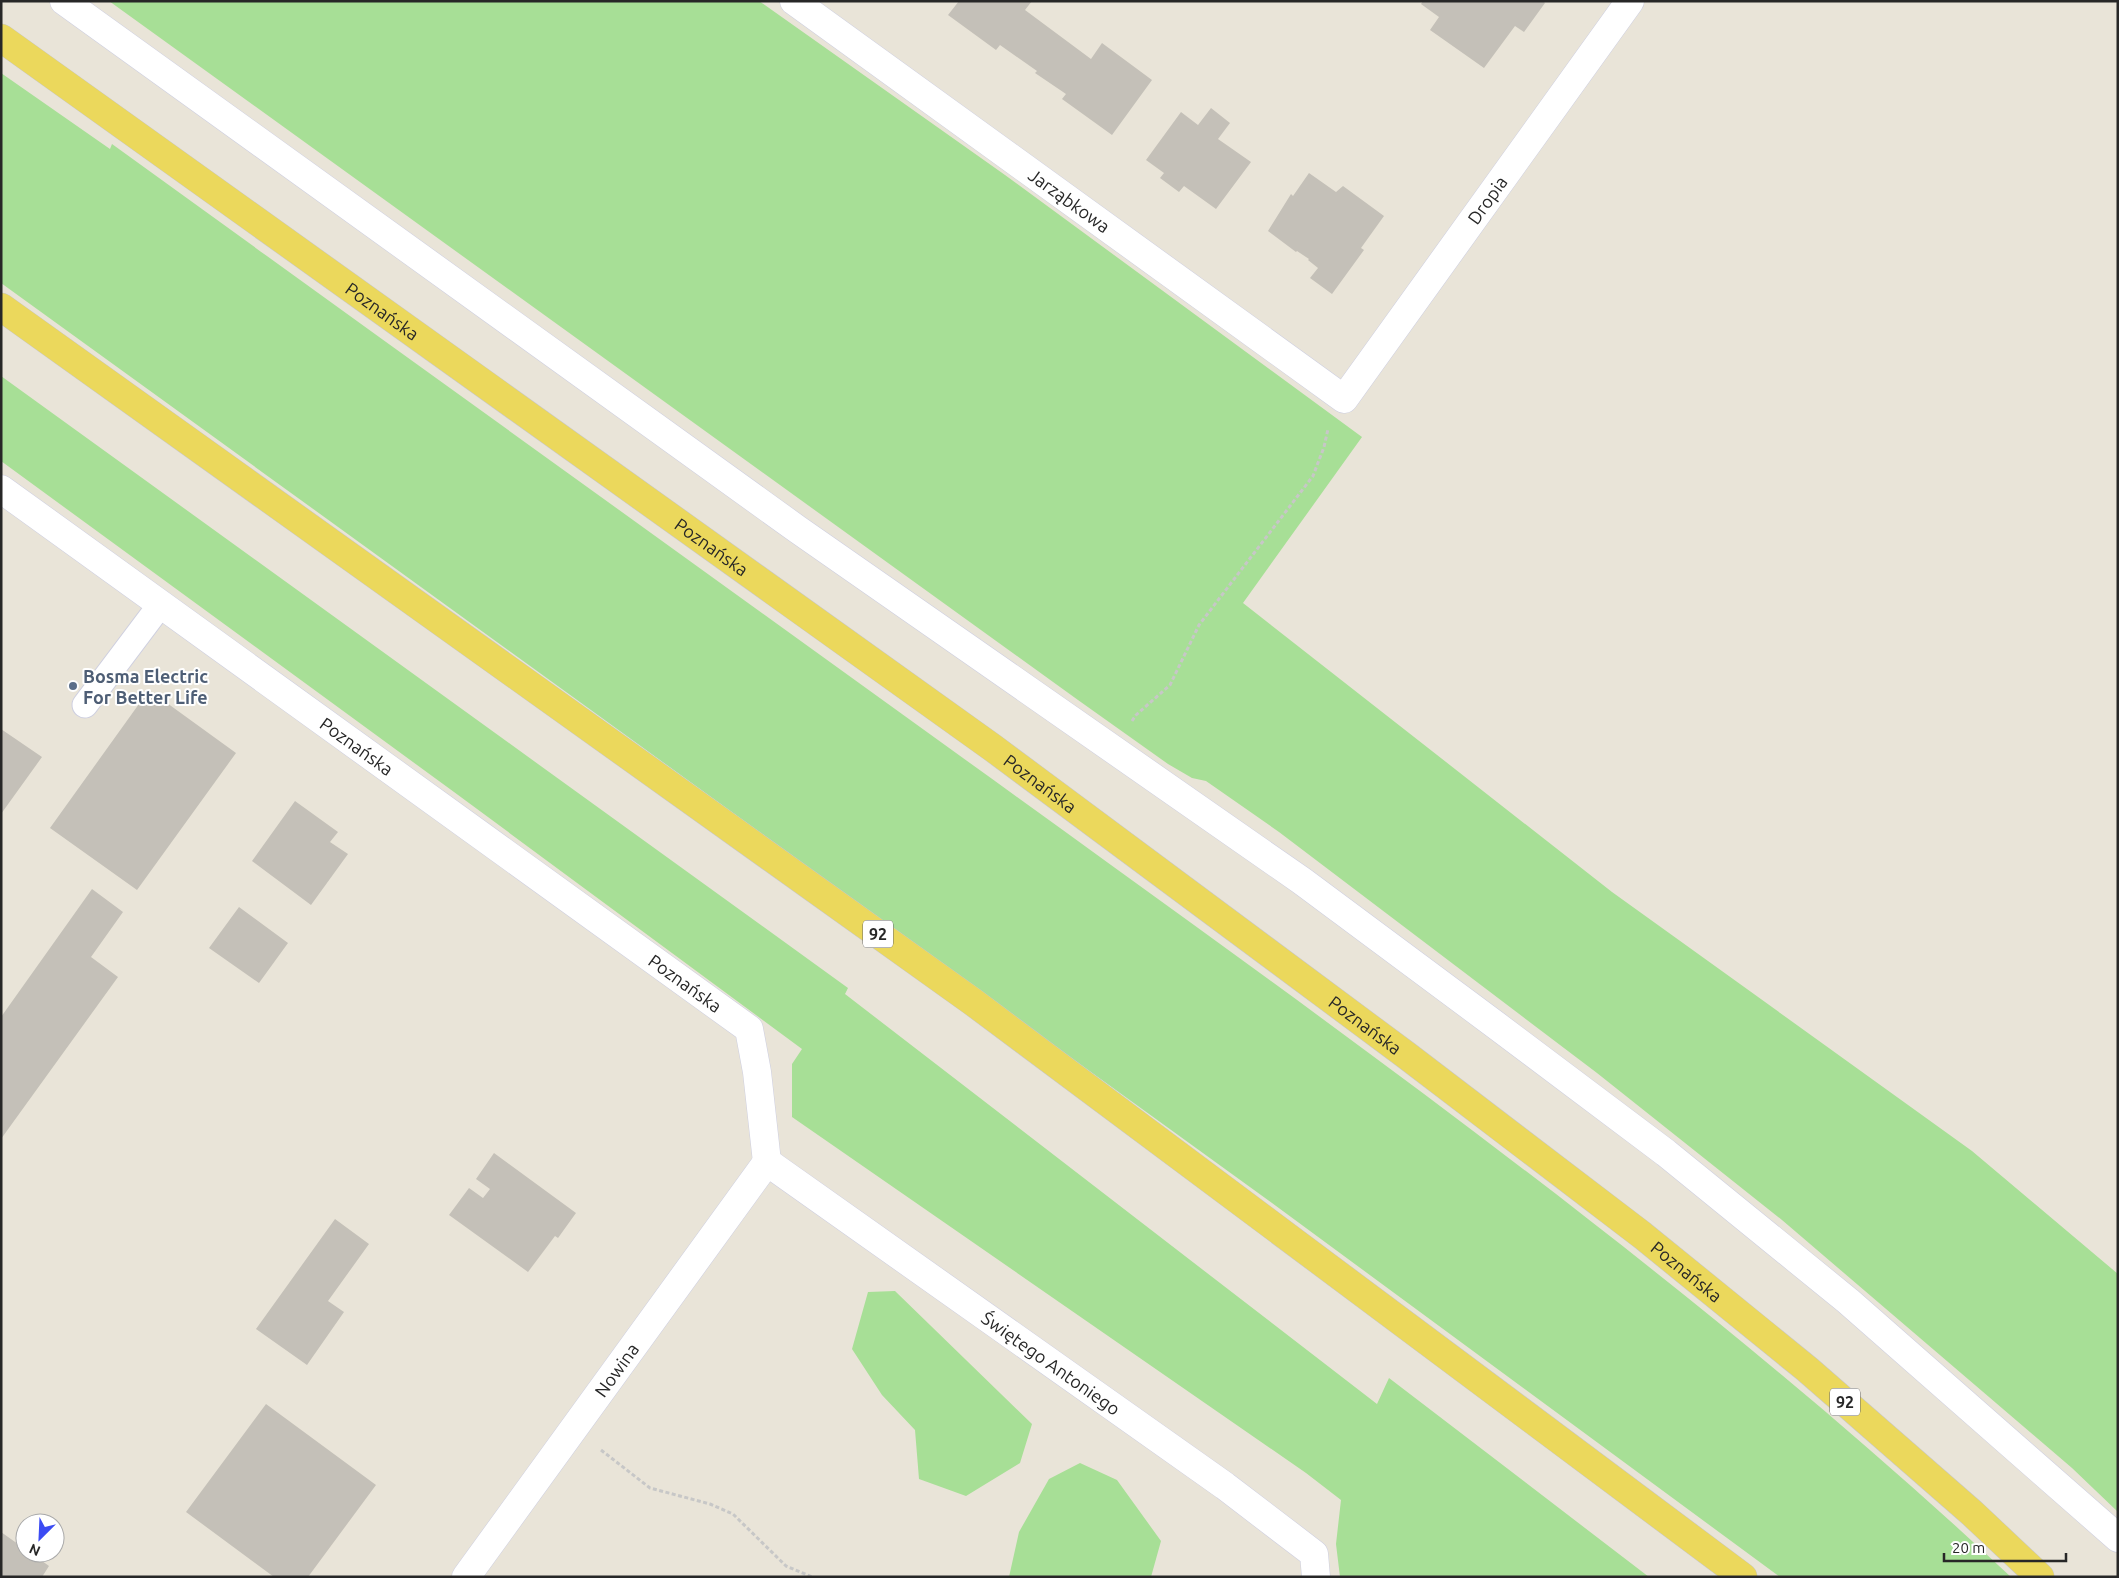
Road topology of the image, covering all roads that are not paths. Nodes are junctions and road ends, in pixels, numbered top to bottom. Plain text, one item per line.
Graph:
1 (64, 1) edge
2 (794, 1) edge
3 (1630, 1) edge
4 (1, 38) edge
5 (1, 307) edge
6 (1344, 399) joint
7 (1, 489) edge
8 (161, 604) junction
9 (85, 705) dead end
10 (767, 1162) junction
11 (2118, 1538) edge
12 (466, 1577) edge
13 (1316, 1577) edge
14 (1743, 1577) edge
15 (2040, 1577) edge

1 - 11 street
2 - 6 street, Jarząbkowa
3 - 6 street, Dropia
4 - 15 main road, Poznańska / 92
5 - 14 main road, 92
7 - 8 street, Poznańska
8 - 9 lane
8 - 10 street, Poznańska
10 - 12 street, Nowina
10 - 13 street, Świętego Antoniego

